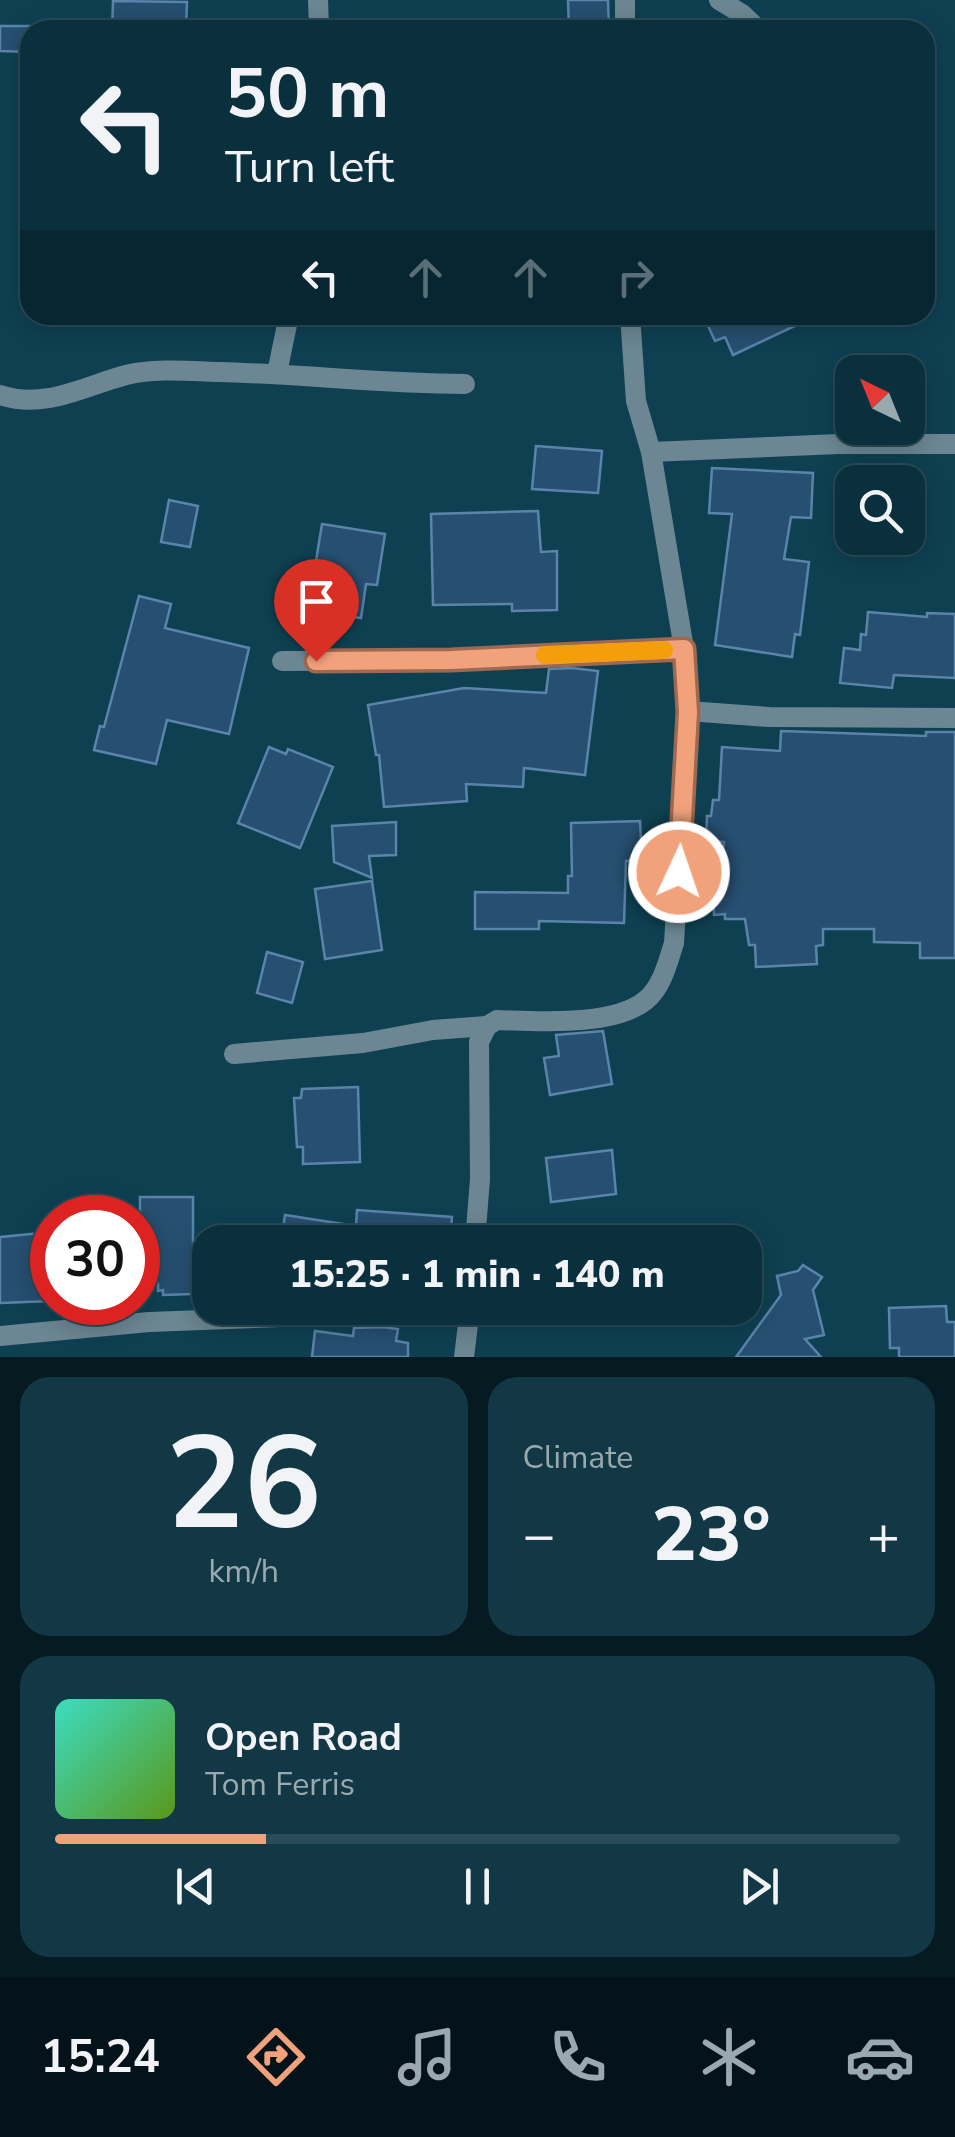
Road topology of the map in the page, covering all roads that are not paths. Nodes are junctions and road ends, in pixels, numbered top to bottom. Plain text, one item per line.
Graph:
1 (718, 0) edge
2 (748, 20) edge
3 (287, 325) edge
4 (631, 325) edge
5 (277, 373) junction
6 (465, 384) dead end
7 (0, 395) edge
8 (955, 444) edge
9 (650, 452) junction
10 (684, 649) junction
11 (282, 661) dead end
12 (688, 712) junction
13 (955, 718) edge
14 (486, 1026) junction
15 (234, 1054) dead end
16 (476, 1225) edge
17 (192, 1320) edge
18 (468, 1325) edge
19 (0, 1336) edge
20 (464, 1357) edge

1 - 2 street
3 - 5 street
4 - 9 street
5 - 6 street
5 - 7 street
8 - 9 street
9 - 10 street
10 - 11 street
10 - 12 street
12 - 13 street
12 - 14 street
14 - 15 street
14 - 16 street
17 - 19 street
18 - 20 street

